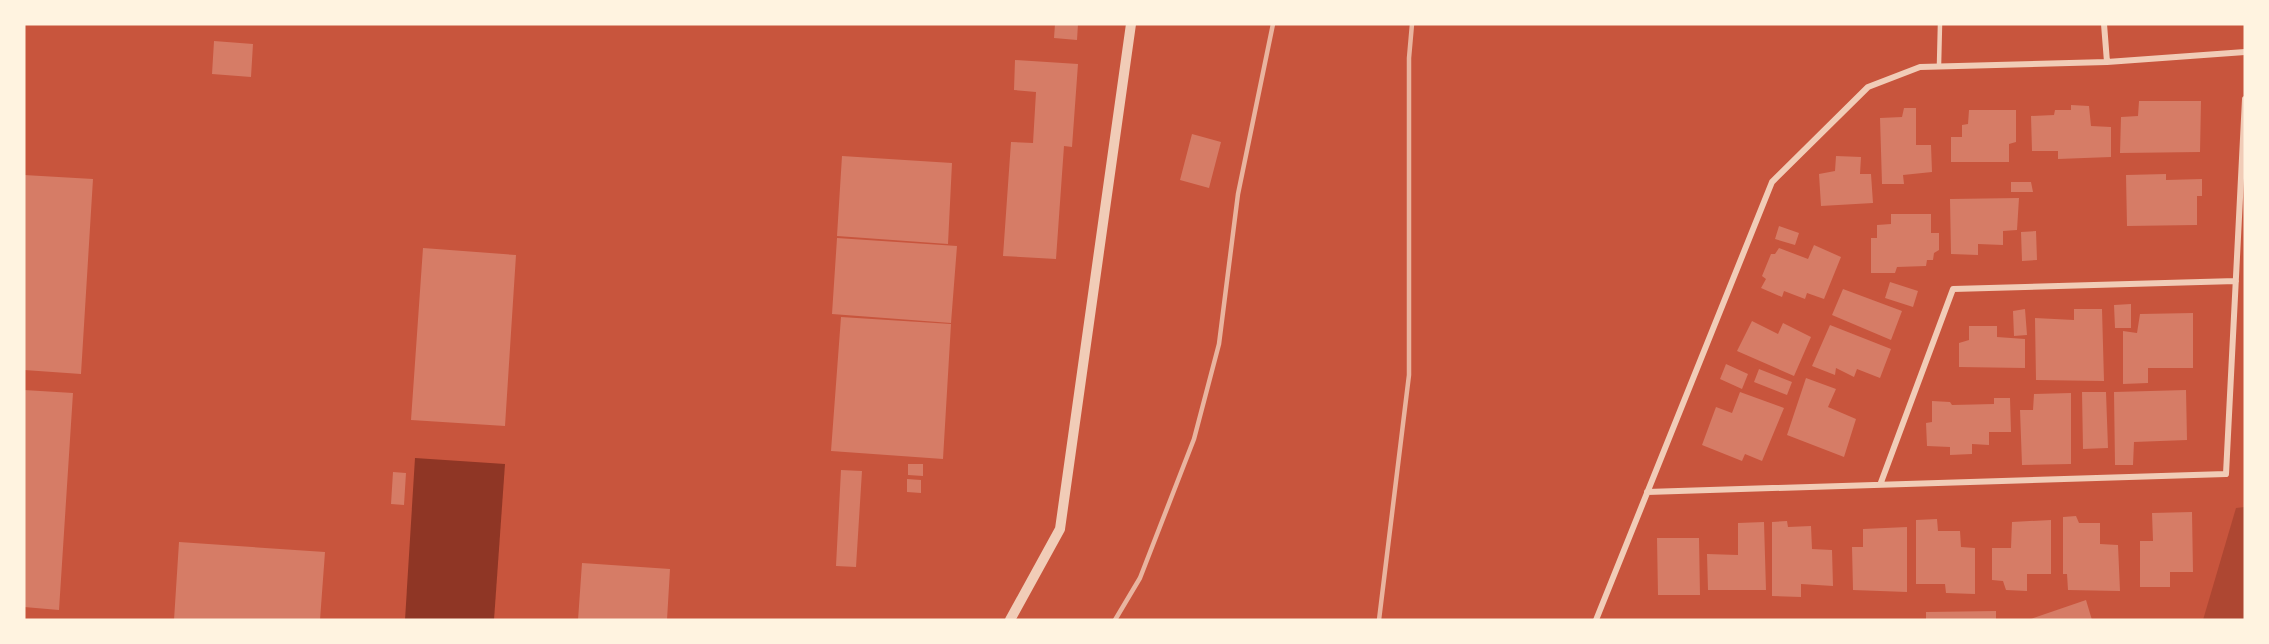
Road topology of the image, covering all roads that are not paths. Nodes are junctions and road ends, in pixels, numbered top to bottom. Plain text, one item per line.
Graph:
1 (1131, 24) edge
2 (1940, 24) edge
3 (2104, 24) edge
4 (2245, 52) edge
5 (2107, 62) junction
6 (1939, 65) junction
7 (2245, 99) edge
8 (2236, 281) junction
9 (1880, 485) junction
10 (1647, 492) junction
11 (1010, 620) edge
12 (1596, 620) edge

1 - 11 street
2 - 6 lane
3 - 5 street
4 - 5 street
5 - 6 street
6 - 10 street
7 - 8 street
8 - 9 street
8 - 9 street
9 - 10 street
10 - 12 street

